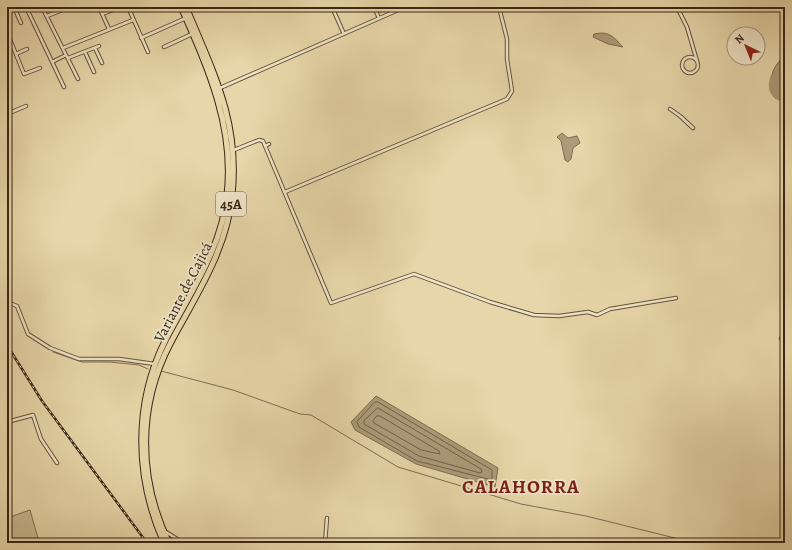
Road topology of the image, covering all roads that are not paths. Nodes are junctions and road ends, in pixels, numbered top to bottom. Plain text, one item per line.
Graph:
1 (14, 7) edge
2 (26, 7) edge
3 (42, 7) edge
4 (70, 7) edge
5 (99, 7) edge
6 (120, 7) edge
7 (128, 7) edge
8 (181, 7) edge
9 (186, 7) edge
10 (332, 7) edge
11 (374, 7) edge
12 (406, 7) edge
13 (499, 7) edge
14 (677, 7) edge
15 (102, 14) junction
16 (47, 16) junction
17 (186, 18) junction
18 (379, 18) junction
19 (133, 20) junction
20 (21, 23) dead end
21 (109, 29) junction
22 (7, 32) edge
23 (193, 34) junction
24 (344, 34) junction
25 (142, 38) junction
26 (99, 46) dead end
27 (164, 47) dead end
28 (693, 47) junction
29 (63, 48) junction
30 (95, 48) junction
31 (26, 49) dead end
32 (84, 52) junction
33 (148, 52) dead end
34 (16, 54) junction
35 (67, 56) junction
36 (689, 57) junction
37 (697, 61) junction
38 (52, 62) junction
39 (102, 63) dead end
40 (40, 68) dead end
41 (94, 72) dead end
42 (78, 79) dead end
43 (64, 87) dead end
44 (220, 88) junction
45 (26, 106) dead end
46 (670, 109) dead end
47 (7, 114) edge
48 (693, 128) dead end
49 (269, 144) dead end
50 (265, 146) junction
51 (234, 150) junction
52 (285, 192) junction
53 (676, 298) dead end
54 (7, 302) edge
55 (156, 366) junction
56 (152, 380) junction
57 (7, 422) edge
58 (57, 464) dead end
59 (327, 518) dead end
60 (163, 530) junction
61 (164, 543) edge
62 (169, 543) edge
63 (176, 543) edge
64 (326, 543) edge

1 - 20 street
2 - 38 street
3 - 16 street
4 - 16 street
5 - 15 street
6 - 15 street
7 - 19 street
8 - 17 highway, Variante de Cajicá / 45A
9 - 44 highway, Variante de Cajicá / 45A
10 - 24 street
11 - 18 street
12 - 18 street
13 - 52 street
14 - 28 street
15 - 21 street
16 - 29 street
17 - 23 highway, Variante de Cajicá / 45A
17 - 25 street
18 - 24 street
19 - 21 street
19 - 25 street
21 - 29 street
22 - 34 street
23 - 27 street
23 - 55 highway, Variante de Cajicá / 45A
24 - 44 street
25 - 33 street
26 - 30 street
28 - 36 street
28 - 37 street
29 - 35 street
30 - 32 street
30 - 39 street
31 - 34 street
32 - 35 street
32 - 41 street
34 - 40 street
35 - 38 street
35 - 42 street
36 - 37 street
36 - 37 street
38 - 43 street
44 - 51 highway, Variante de Cajicá / 45A
45 - 47 street
46 - 48 street
49 - 50 street
50 - 51 street
50 - 52 street
51 - 55 highway, Variante de Cajicá / 45A
52 - 53 street
54 - 55 street
55 - 56 highway, Variante de Cajicá / 45A
56 - 60 highway, Variante de Cajicá / 45A
56 - 61 highway, Variante de Cajicá / 45A
57 - 58 street
59 - 64 street
60 - 62 highway, Variante de Cajicá / 45A
60 - 63 street

